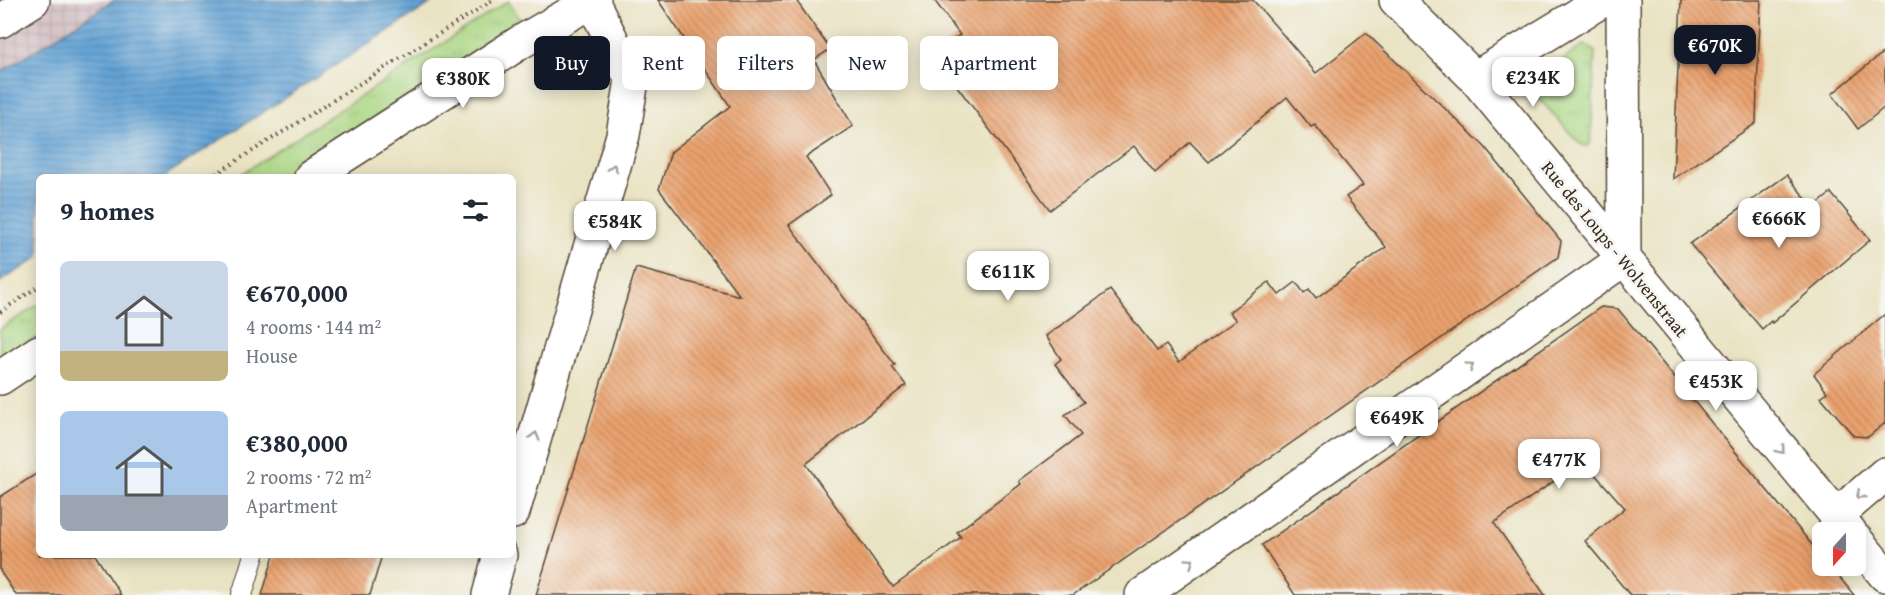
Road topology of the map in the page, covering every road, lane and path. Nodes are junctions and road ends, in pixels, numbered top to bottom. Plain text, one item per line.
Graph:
1 (33, 0) edge
2 (493, 0) edge
3 (1396, 0) edge
4 (1603, 0) edge
5 (1623, 0) edge
6 (593, 1) edge
7 (0, 21) edge
8 (1475, 78) junction
9 (217, 174) edge
10 (316, 174) edge
11 (1624, 259) junction
12 (36, 288) edge
13 (0, 312) edge
14 (36, 354) edge
15 (0, 378) edge
16 (1885, 474) edge
17 (516, 502) edge
18 (1841, 522) edge
19 (1852, 522) edge
20 (1866, 552) edge
21 (253, 558) edge
22 (499, 558) edge
23 (1885, 575) edge
24 (242, 595) edge
25 (489, 595) edge
26 (1142, 595) edge

1 - 7 street
2 - 9 path
3 - 8 street, Rue des Loups - Wolvenstraat
4 - 8 street
5 - 11 street
6 - 10 street
17 -> 6 street
8 - 11 street, Rue des Loups - Wolvenstraat
11 -> 18 street, Rue des Loups - Wolvenstraat
26 -> 11 street
12 - 13 path
14 - 15 street
16 -> 19 street
20 - 23 street, Rue des Loups - Wolvenstraat
21 - 24 lane
22 - 25 street

